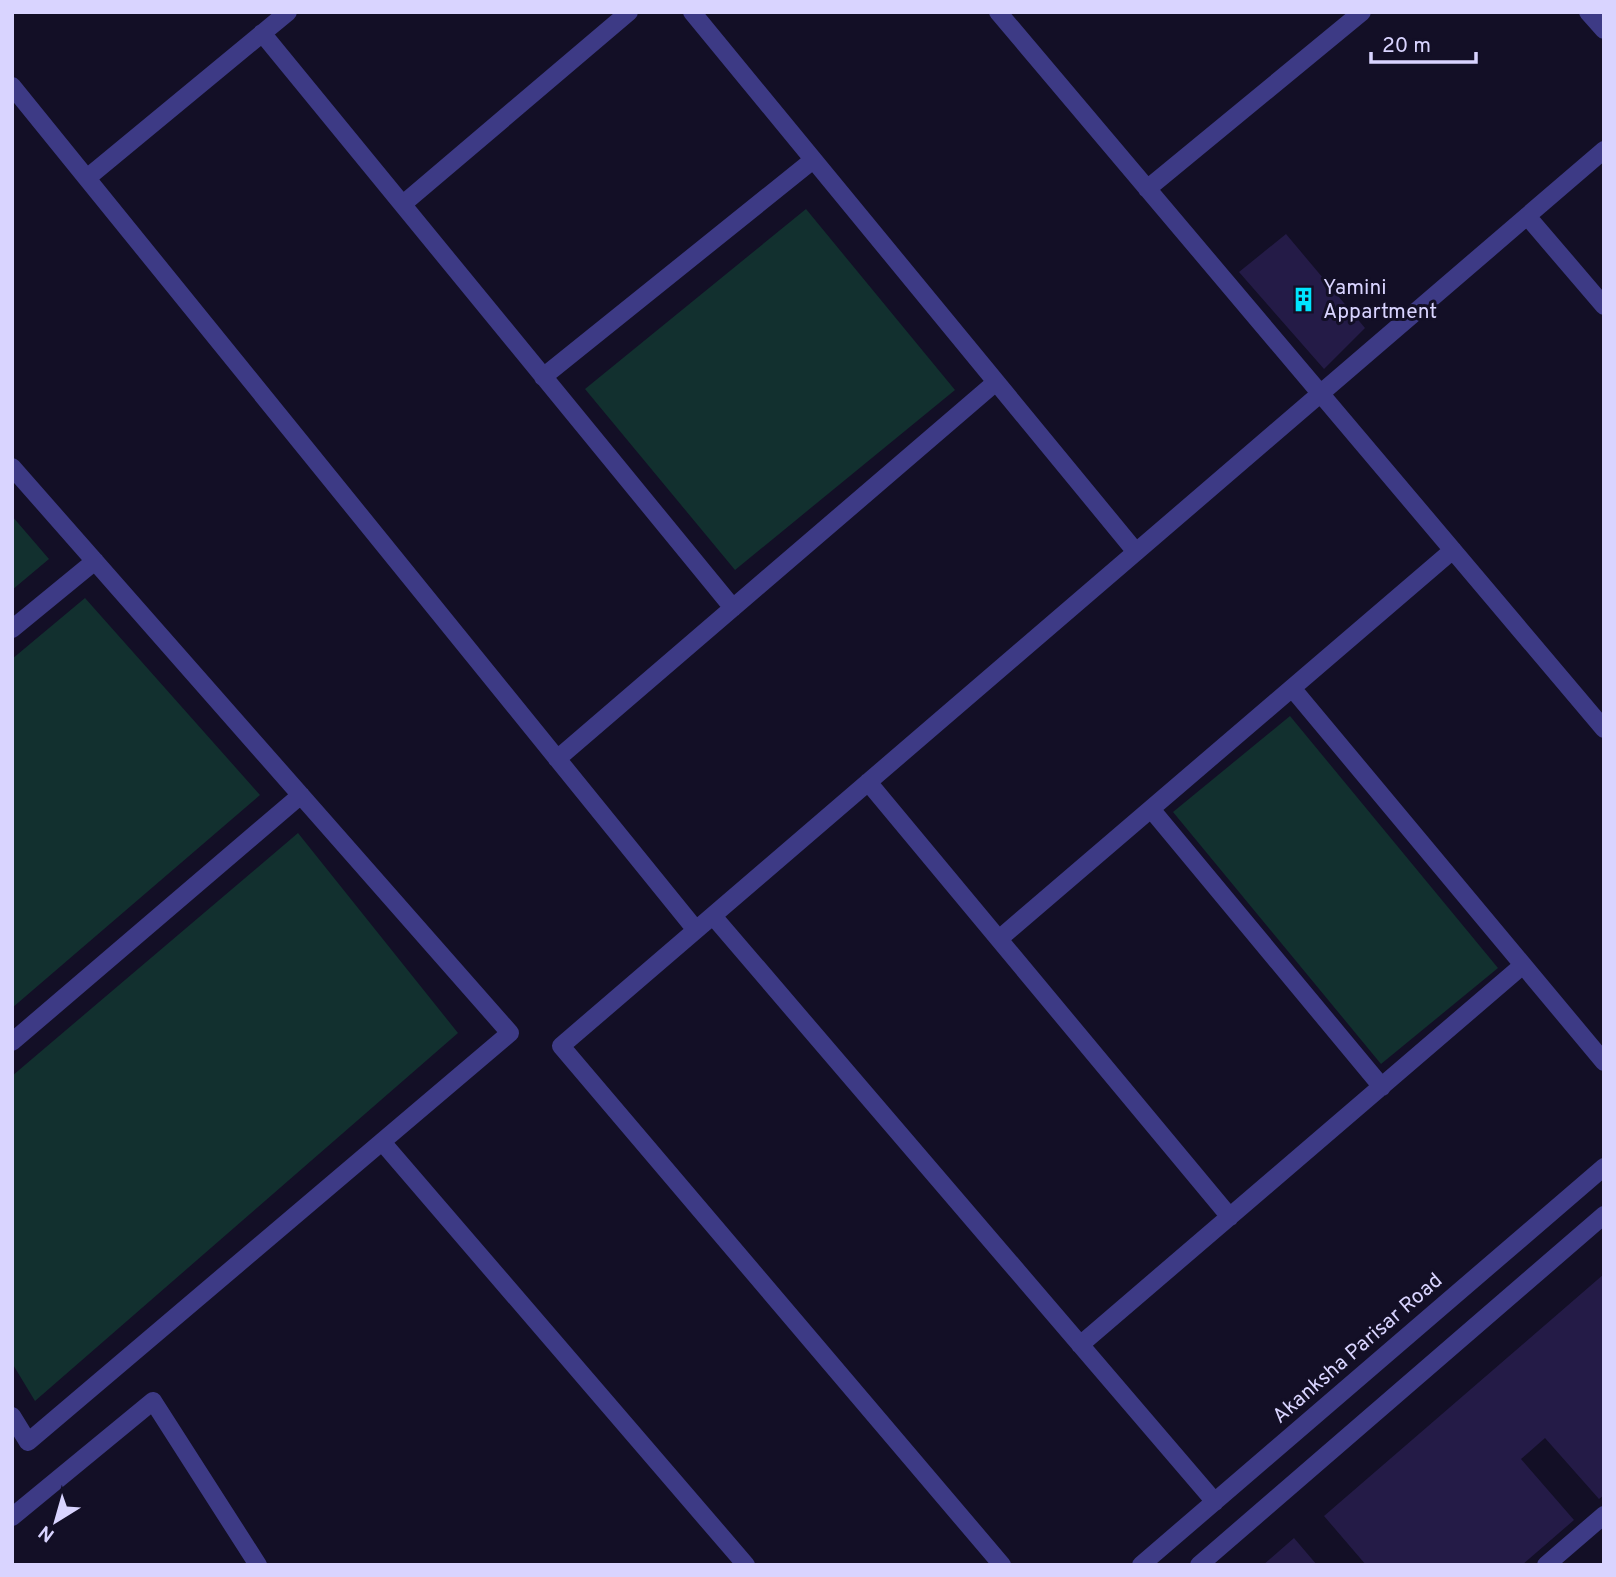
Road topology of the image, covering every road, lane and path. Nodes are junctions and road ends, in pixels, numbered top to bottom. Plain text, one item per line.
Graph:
1 (288, 12) edge
2 (629, 12) edge
3 (692, 12) edge
4 (998, 12) edge
5 (1588, 12) edge
6 (1350, 16) edge
7 (1604, 30) edge
8 (262, 33) junction
9 (12, 86) edge
10 (1604, 150) edge
11 (813, 160) junction
12 (87, 178) junction
13 (1147, 188) junction
14 (403, 204) junction
15 (1527, 216) junction
16 (1604, 306) edge
17 (543, 377) junction
18 (996, 382) junction
19 (1320, 393) junction
20 (12, 467) edge
21 (1452, 550) junction
22 (1136, 552) junction
23 (95, 561) junction
24 (733, 608) junction
25 (12, 629) edge
26 (1292, 688) junction
27 (1604, 729) edge
28 (557, 759) junction
29 (868, 782) junction
30 (301, 795) junction
31 (1151, 809) junction
32 (713, 916) junction
33 (696, 930) junction
34 (999, 939) junction
35 (1523, 965) junction
36 (12, 1042) edge
37 (1604, 1062) edge
38 (1382, 1087) junction
39 (383, 1143) junction
40 (1604, 1167) edge
41 (1604, 1215) edge
42 (1230, 1217) junction
43 (1080, 1345) junction
44 (12, 1416) edge
45 (1215, 1502) junction
46 (1604, 1516) edge
47 (12, 1517) edge
48 (258, 1565) edge
49 (746, 1565) edge
50 (1002, 1565) edge
51 (1141, 1565) edge
52 (1199, 1565) edge
53 (1546, 1565) edge

1 - 8 street
2 - 14 street
3 - 11 street
4 - 13 street
5 - 7 street
6 - 13 street
8 - 12 street
8 - 14 street
9 - 12 street
10 - 15 street
11 - 17 street
11 - 18 street
12 - 28 street
13 - 19 street
14 - 17 street
15 - 16 street
15 - 19 street
17 - 24 street
18 - 22 street
18 - 24 street
19 - 21 street
19 - 22 street
20 - 23 street
21 - 26 street
21 - 27 street
22 - 29 street
23 - 25 street
23 - 30 street
24 - 28 street
26 - 31 street
26 - 35 street
28 - 33 street
29 - 32 street
29 - 34 street
30 - 36 street
30 - 39 street
31 - 34 street
31 - 38 street
32 - 33 street
32 - 43 street
33 - 50 street
34 - 42 street
35 - 37 street
35 - 38 street
38 - 42 street
39 - 44 street
39 - 49 street
40 - 45 street, Akanksha Parisar Road
41 - 52 street
42 - 43 street
43 - 45 street
45 - 51 street, Akanksha Parisar Road
46 - 53 street
47 - 48 street

